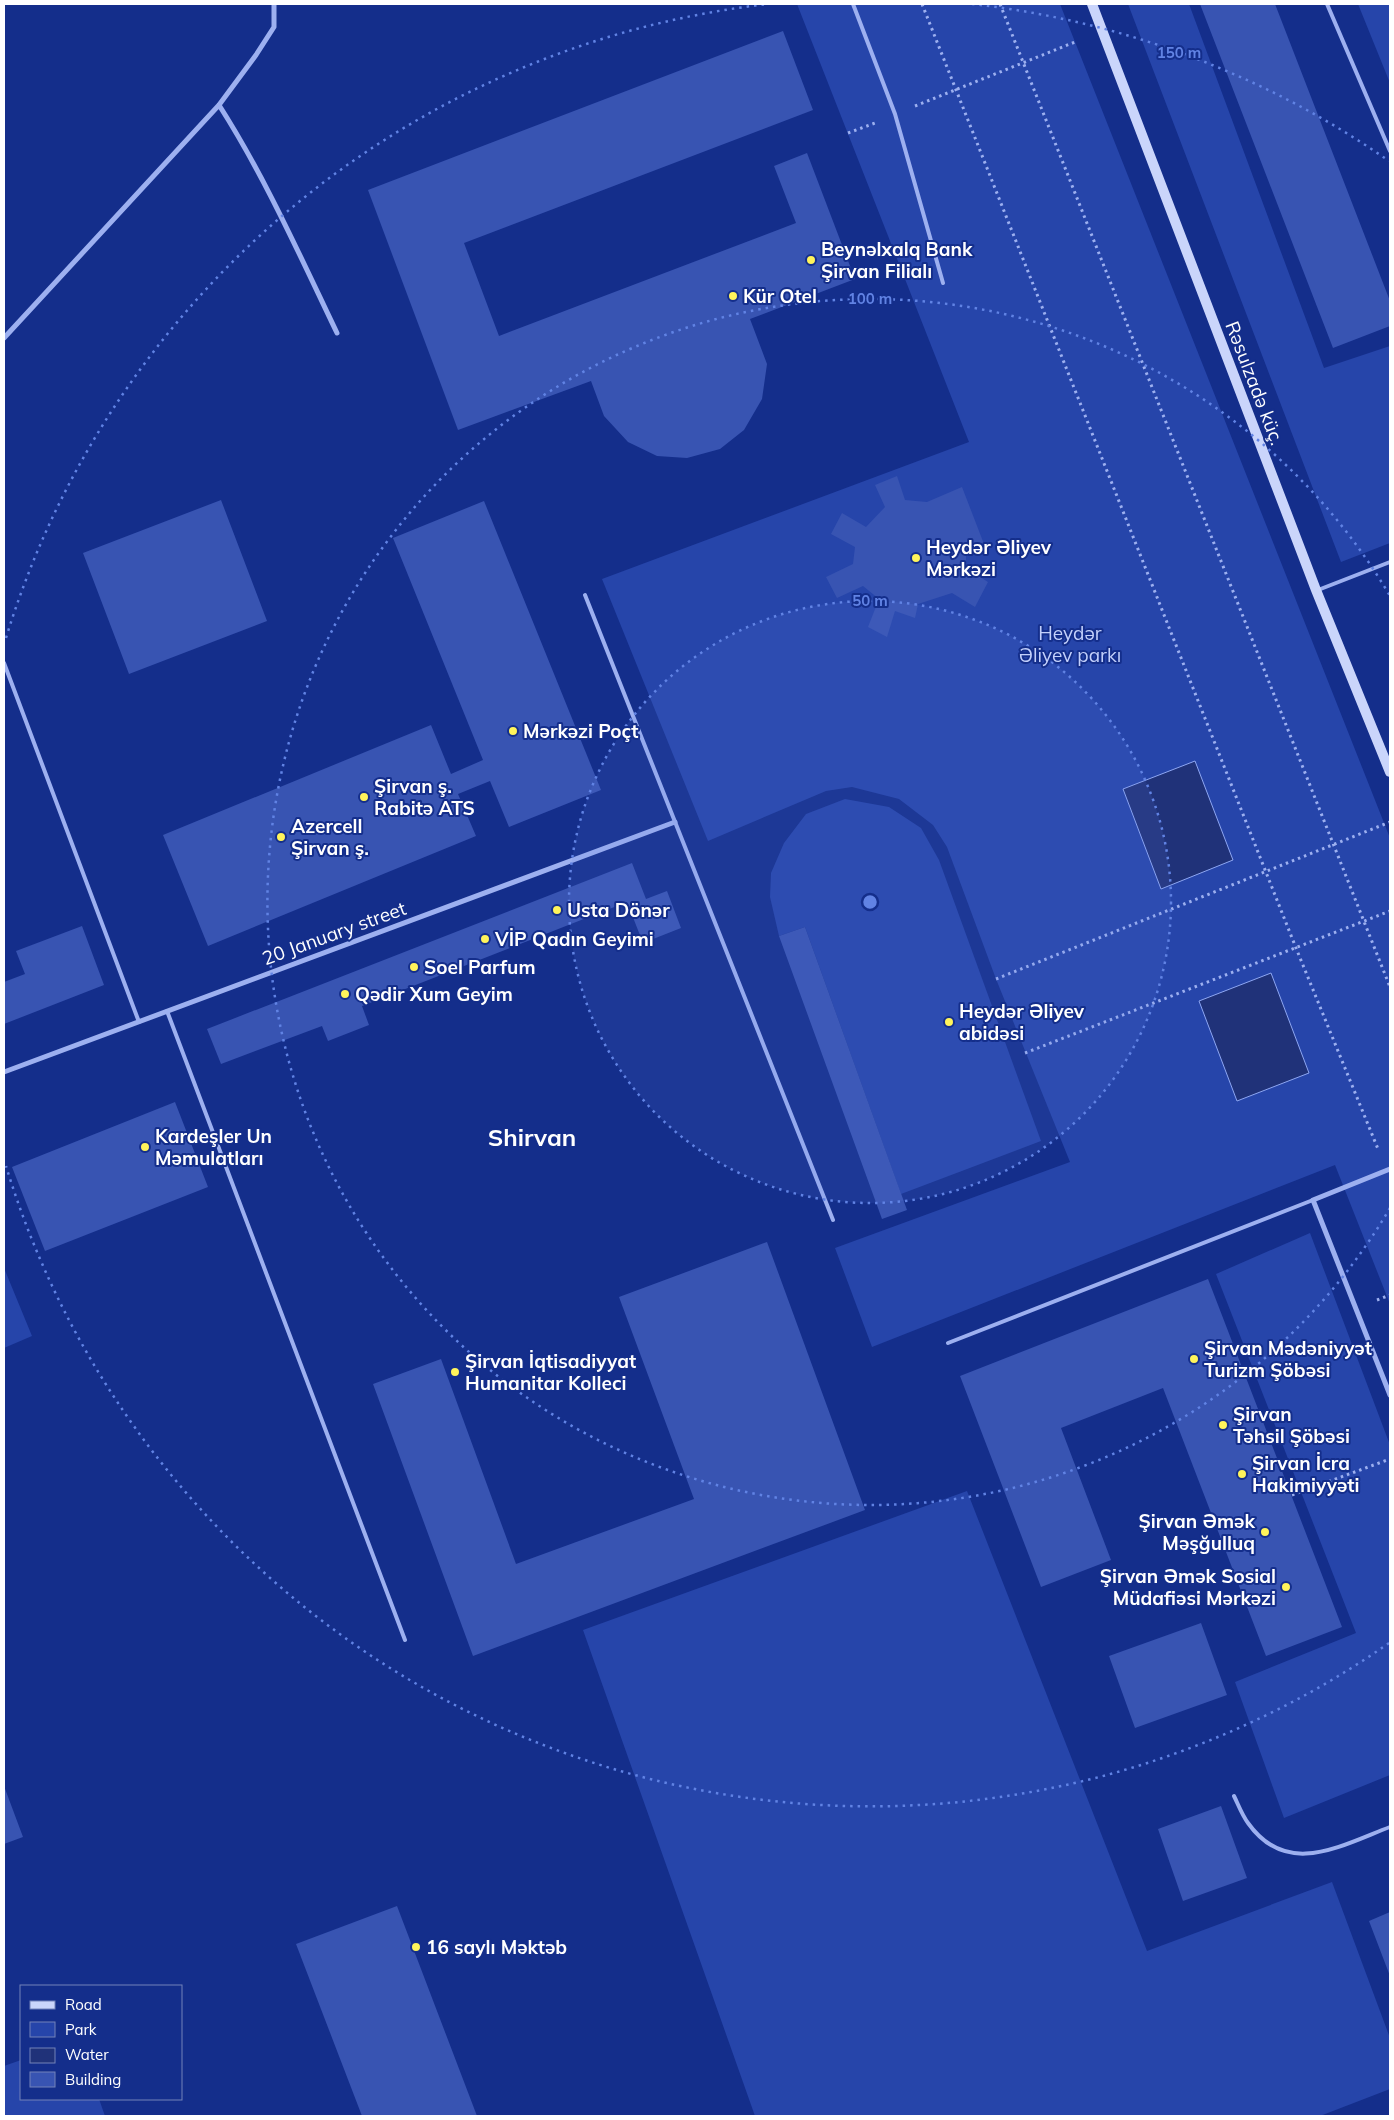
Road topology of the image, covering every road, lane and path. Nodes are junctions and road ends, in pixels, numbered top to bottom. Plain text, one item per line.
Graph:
1 (274, 4) edge
2 (853, 4) edge
3 (922, 4) edge
4 (1000, 4) edge
5 (1092, 4) edge
6 (1327, 4) edge
7 (1075, 42) dead end
8 (1024, 63) junction
9 (956, 90) junction
10 (219, 105) junction
11 (895, 114) junction
12 (848, 133) dead end
13 (1390, 152) edge
14 (943, 283) dead end
15 (337, 334) dead end
16 (4, 338) edge
17 (1390, 562) edge
18 (1316, 590) junction
19 (585, 595) dead end
20 (4, 663) edge
21 (1390, 772) edge
22 (675, 822) junction
23 (1390, 822) edge
24 (1334, 844) junction
25 (1266, 870) junction
26 (1390, 911) edge
27 (1364, 921) junction
28 (1296, 948) junction
29 (996, 979) dead end
30 (1390, 987) edge
31 (167, 1011) junction
32 (139, 1022) junction
33 (1025, 1053) dead end
34 (4, 1072) edge
35 (1389, 1170) edge
36 (1313, 1200) junction
37 (833, 1220) dead end
38 (948, 1343) dead end
39 (1390, 1395) edge
40 (1390, 1460) edge
41 (1292, 1495) dead end
42 (405, 1640) dead end
43 (1234, 1796) dead end
44 (1390, 1827) edge

1 - 10 street
2 - 11 lane
3 - 9 path
4 - 8 path
5 - 18 main road, Rəsulzadə küç.
6 - 13 lane
7 - 8 path
8 - 9 path
8 - 24 path
9 - 11 path
9 - 25 path
10 - 15 street
10 - 16 street
11 - 12 path
11 - 14 lane
17 - 18 lane
18 - 21 main road, Rəsulzadə küç.
19 - 22 lane
20 - 32 lane
22 - 31 street, 20 January street
22 - 37 lane
23 - 24 path
24 - 25 path
24 - 27 path
25 - 28 path
25 - 29 path
26 - 27 path
27 - 28 path
27 - 30 path
28 - 33 path
28 - 35 path
31 - 32 street, 20 January street
31 - 42 lane
32 - 34 street, 20 January street
35 - 36 street
36 - 38 lane
36 - 39 street
40 - 41 path
43 - 44 lane

